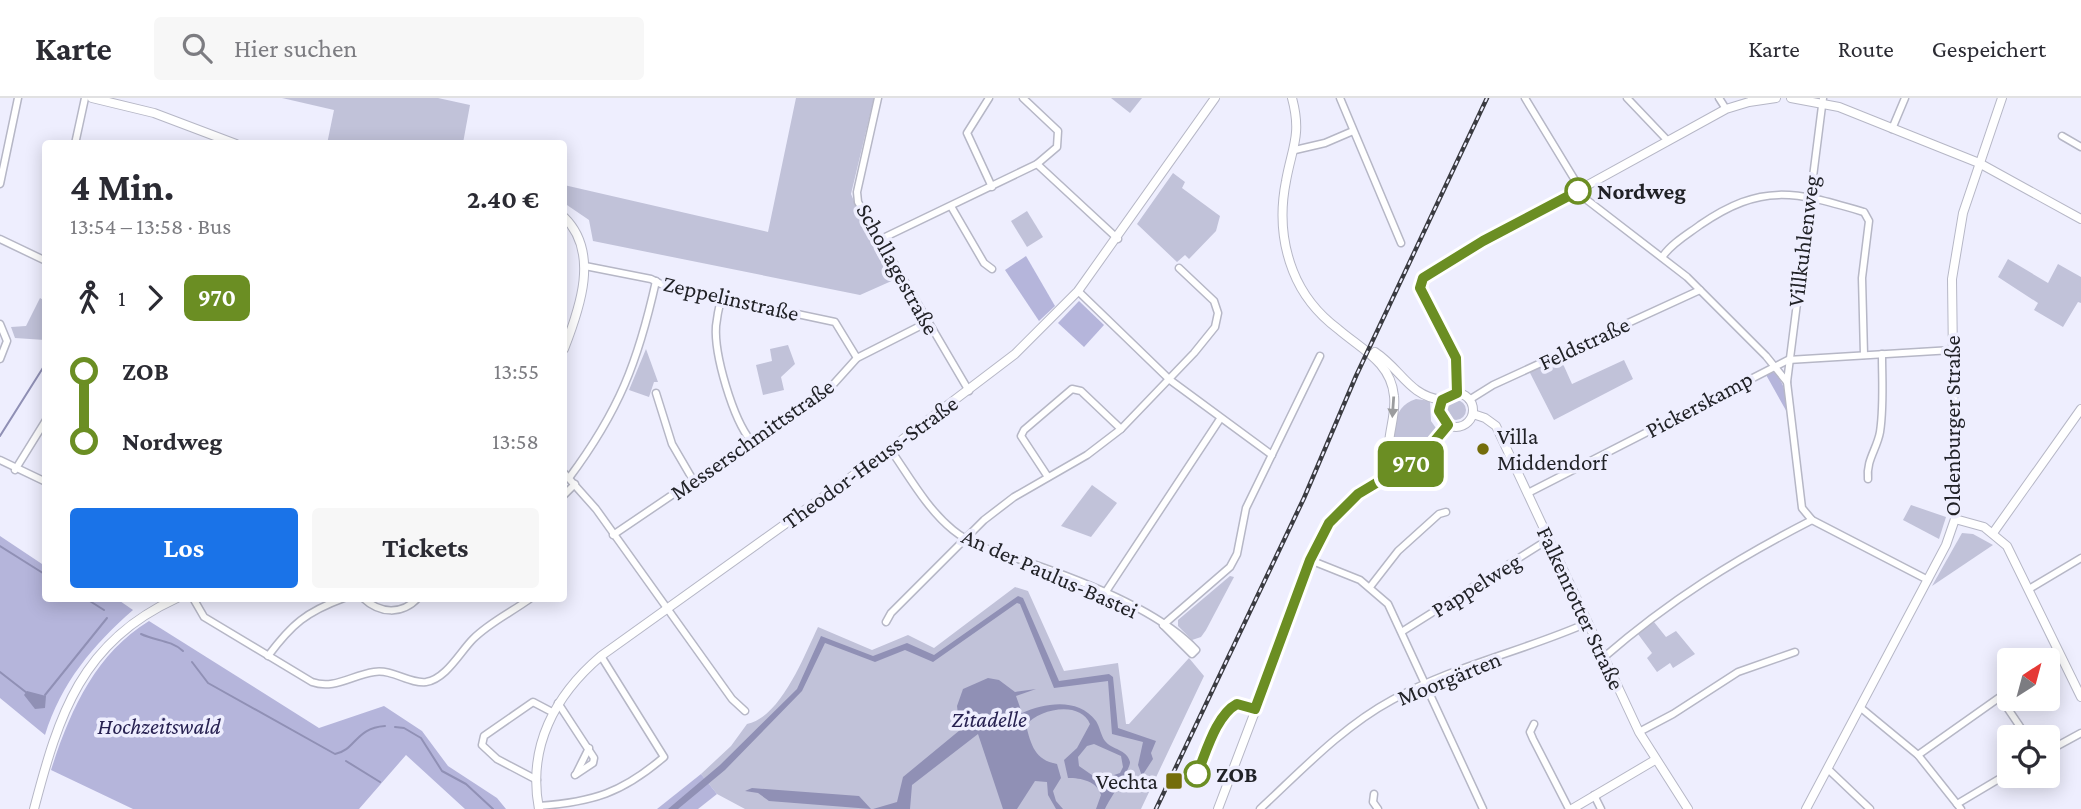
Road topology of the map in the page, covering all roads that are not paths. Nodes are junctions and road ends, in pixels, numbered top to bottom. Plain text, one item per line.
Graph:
1 (18, 98) edge
2 (85, 98) edge
3 (92, 98) edge
4 (878, 98) edge
5 (989, 98) edge
6 (1023, 98) edge
7 (1215, 98) edge
8 (1292, 98) edge
9 (1340, 98) edge
10 (1525, 98) edge
11 (1627, 98) edge
12 (1719, 98) edge
13 (1776, 98) edge
14 (1791, 98) edge
15 (1905, 98) edge
16 (2002, 98) edge
17 (1823, 100) edge
18 (1726, 109) junction
19 (1892, 129) junction
20 (1353, 131) junction
21 (2062, 136) dead end
22 (76, 140) edge
23 (225, 140) edge
24 (1668, 141) junction
25 (2081, 147) edge
26 (1295, 150) junction
27 (1979, 163) junction
28 (1037, 164) junction
29 (0, 184) edge
30 (992, 187) junction
31 (1579, 191) junction
32 (1809, 196) junction
33 (952, 208) junction
34 (2081, 219) edge
35 (567, 222) edge
36 (0, 239) edge
37 (1118, 239) junction
38 (879, 240) junction
39 (1401, 243) dead end
40 (1663, 256) junction
41 (42, 257) edge
42 (585, 266) junction
43 (1179, 268) dead end
44 (992, 269) dead end
45 (656, 281) junction
46 (1700, 290) junction
47 (1078, 291) junction
48 (721, 299) junction
49 (926, 323) junction
50 (0, 324) edge
51 (567, 340) edge
52 (1357, 343) junction
53 (1952, 350) junction
54 (1882, 354) junction
55 (1864, 355) junction
56 (1320, 356) dead end
57 (857, 358) junction
58 (0, 359) edge
59 (1788, 360) junction
60 (1773, 365) junction
61 (1170, 380) junction
62 (1787, 382) junction
63 (969, 391) junction
64 (656, 393) dead end
65 (1457, 393) junction
66 (1442, 400) junction
67 (1469, 400) junction
68 (2081, 409) edge
69 (1472, 414) junction
70 (1220, 419) junction
71 (1448, 425) junction
72 (42, 426) edge
73 (1121, 429) junction
74 (1390, 435) junction
75 (751, 441) junction
76 (890, 449) junction
77 (1272, 454) junction
78 (0, 460) edge
79 (1407, 466) junction
80 (15, 470) junction
81 (1389, 475) junction
82 (1048, 477) junction
83 (569, 478) edge
84 (1868, 479) dead end
85 (42, 480) edge
86 (694, 480) junction
87 (1528, 494) junction
88 (1446, 512) dead end
89 (1955, 519) junction
90 (1812, 520) junction
91 (1993, 533) junction
92 (613, 535) junction
93 (965, 538) junction
94 (1549, 539) junction
95 (2081, 558) edge
96 (1310, 560) junction
97 (1928, 580) junction
98 (1370, 587) junction
99 (2029, 589) junction
100 (1105, 593) junction
101 (170, 602) edge
102 (195, 602) edge
103 (335, 602) edge
104 (369, 602) edge
105 (413, 602) edge
106 (525, 602) edge
107 (666, 609) junction
108 (886, 622) dead end
109 (1587, 623) junction
110 (1163, 625) junction
111 (1403, 631) junction
112 (1194, 652) dead end
113 (1795, 652) dead end
114 (268, 656) junction
115 (601, 656) junction
116 (1603, 658) junction
117 (2078, 683) edge
118 (1426, 684) junction
119 (2081, 697) edge
120 (558, 703) junction
121 (1861, 708) junction
122 (746, 711) dead end
123 (552, 712) junction
124 (1534, 724) dead end
125 (2019, 725) edge
126 (1639, 732) junction
127 (2081, 733) edge
128 (2060, 744) edge
129 (589, 748) dead end
130 (1917, 755) junction
131 (1655, 760) junction
132 (1828, 769) junction
133 (537, 780) junction
134 (1997, 781) edge
135 (1374, 794) dead end
136 (1594, 795) junction
137 (1959, 807) edge
138 (539, 808) edge
139 (1221, 808) edge
140 (34, 809) edge
141 (1260, 809) edge
142 (1378, 809) edge
143 (1483, 809) edge
144 (1570, 809) edge
145 (1601, 809) edge
146 (1688, 809) edge
147 (1806, 809) edge
148 (1870, 809) edge

1 - 29 street
2 - 22 street
3 - 23 street
4 - 38 street, Schollagestraße
5 - 30 street
6 - 28 street
7 - 37 street, Theodor-Heuss-Straße
8 - 26 street
9 - 20 street
10 - 31 street
11 - 24 street
12 - 18 street
13 - 18 street
14 - 17 street
15 - 19 street
16 - 27 street, Oldenburger Straße
17 - 19 street
17 - 32 street, Villkuhlenweg
18 - 24 street
19 - 27 street
20 - 26 street
20 - 39 street
21 - 25 street
24 - 31 street
26 - 52 street
27 - 34 street
27 - 53 street, Oldenburger Straße
28 - 30 street
28 - 37 street
30 - 33 street
31 - 40 street
31 - 65 street
32 - 40 street
32 - 55 street
32 - 59 street, Villkuhlenweg
33 - 38 street
33 - 44 street
35 - 42 street
36 - 41 street
37 - 47 street, Theodor-Heuss-Straße
38 - 49 street, Schollagestraße
40 - 46 street
42 - 45 street, Zeppelinstraße
42 - 51 street
43 - 61 street
45 - 48 street, Zeppelinstraße
45 - 83 street
46 - 60 street
46 - 67 street, Feldstraße
47 - 61 street
47 - 63 street, Theodor-Heuss-Straße
48 - 57 street, Zeppelinstraße
48 - 75 street
49 - 57 street, Messerschmittstraße
49 - 63 street, Schollagestraße
50 - 58 street
52 - 66 street
52 -> 74 street
53 - 54 street, Pickerskamp
53 - 89 street, Oldenburger Straße
54 - 55 street, Pickerskamp
54 - 84 street
55 - 59 street, Pickerskamp
56 - 77 street
57 - 75 street, Messerschmittstraße
59 - 60 street, Pickerskamp
59 - 62 street, Villkuhlenweg
60 - 62 street
60 - 87 street, Pickerskamp
61 - 70 street
61 - 73 street
62 - 90 street, Villkuhlenweg
63 - 76 street, Theodor-Heuss-Straße
64 - 86 street
65 - 66 street
65 - 67 street
66 - 71 street
67 - 69 street
68 - 91 street
69 - 71 street
69 - 87 street, Falkenrotter Straße
70 - 77 street
70 - 100 street
71 - 79 street
72 - 80 street
73 - 82 street
73 - 82 street
74 - 79 street
74 - 81 street
75 - 86 street, Messerschmittstraße
76 - 93 street, An der Paulus-Bastei
76 - 107 street, Theodor-Heuss-Straße
77 - 110 street
78 - 80 street
79 - 81 street
80 - 85 street
81 - 96 street
82 - 93 street
83 - 92 street
86 - 92 street, Messerschmittstraße
87 - 94 street, Falkenrotter Straße
88 - 98 street
89 - 91 street
89 - 97 street, Oldenburger Straße
90 - 97 street
90 - 116 street
91 - 99 street
92 - 107 street
93 - 100 street, An der Paulus-Bastei
93 - 108 street
94 - 109 street, Falkenrotter Straße
94 - 111 street, Pappelweg
95 - 99 street
96 - 98 street
96 - 139 street
97 - 121 street, Oldenburger Straße
98 - 111 street
99 - 117 street
100 - 110 street, An der Paulus-Bastei
101 - 140 street
102 - 114 street
103 - 114 street
104 - 105 street
106 - 114 street
107 - 115 street, Theodor-Heuss-Straße
107 - 122 street
109 - 116 street, Falkenrotter Straße
109 - 118 street, Moorgärten
110 - 112 street, An der Paulus-Bastei
111 - 118 street
113 - 126 street
115 - 120 street, Theodor-Heuss-Straße
115 - 138 street
116 - 126 street, Falkenrotter Straße
117 - 119 street
118 - 141 street, Moorgärten
118 - 143 street
120 - 123 street, Theodor-Heuss-Straße
120 - 129 street
121 - 130 street
121 - 132 street, Oldenburger Straße
123 - 133 street, Theodor-Heuss-Straße
123 - 133 street
124 - 144 street
125 - 130 street
126 - 131 street, Falkenrotter Straße
127 - 128 street
130 - 137 street
131 - 136 street
131 - 146 street, Falkenrotter Straße
132 - 147 street, Oldenburger Straße
132 - 148 street
133 - 138 street, Theodor-Heuss-Straße
134 - 137 street
135 - 142 street
136 - 144 street
136 - 145 street

